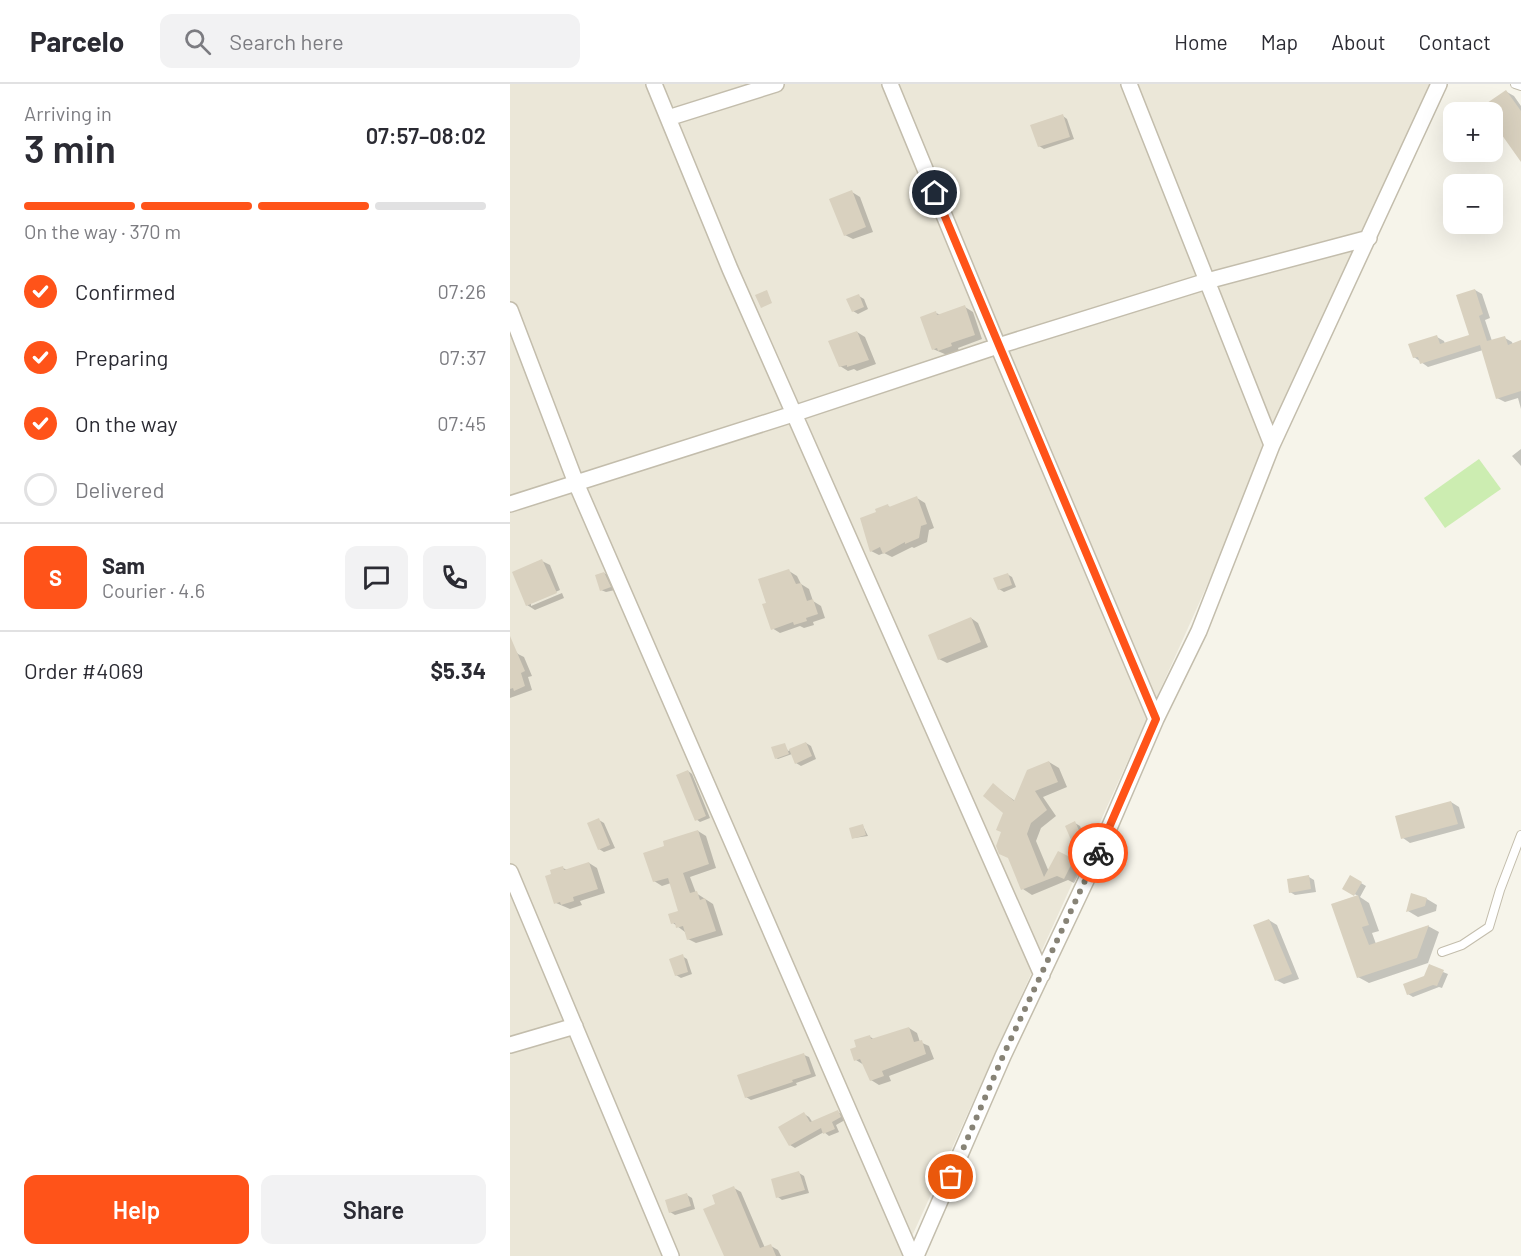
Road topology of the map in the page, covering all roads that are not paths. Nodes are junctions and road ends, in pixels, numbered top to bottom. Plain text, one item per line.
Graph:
1 (654, 84) edge
2 (776, 84) edge
3 (890, 84) edge
4 (1129, 84) edge
5 (1439, 84) edge
6 (1515, 84) edge
7 (1521, 86) edge
8 (668, 118) junction
9 (1369, 238) junction
10 (1207, 281) junction
11 (510, 310) edge
12 (998, 346) junction
13 (794, 414) junction
14 (1272, 445) junction
15 (576, 483) junction
16 (510, 504) edge
17 (1156, 719) junction
18 (1521, 835) edge
19 (510, 872) edge
20 (1442, 952) dead end
21 (1042, 975) junction
22 (575, 1026) junction
23 (510, 1045) edge
24 (671, 1256) edge
25 (914, 1256) edge

1 - 8 street
2 - 8 street
3 - 12 street
4 - 10 street
5 - 9 street
6 - 7 lane
8 - 13 street
9 - 10 street
9 - 14 street
10 - 12 street
10 - 14 street
11 - 15 street
12 - 13 street
12 - 17 street
13 - 15 street
13 - 21 street
14 - 17 street
15 - 16 street
15 - 25 street
17 - 21 street
18 - 20 lane
19 - 22 street
21 - 25 street
22 - 23 street
22 - 24 street

